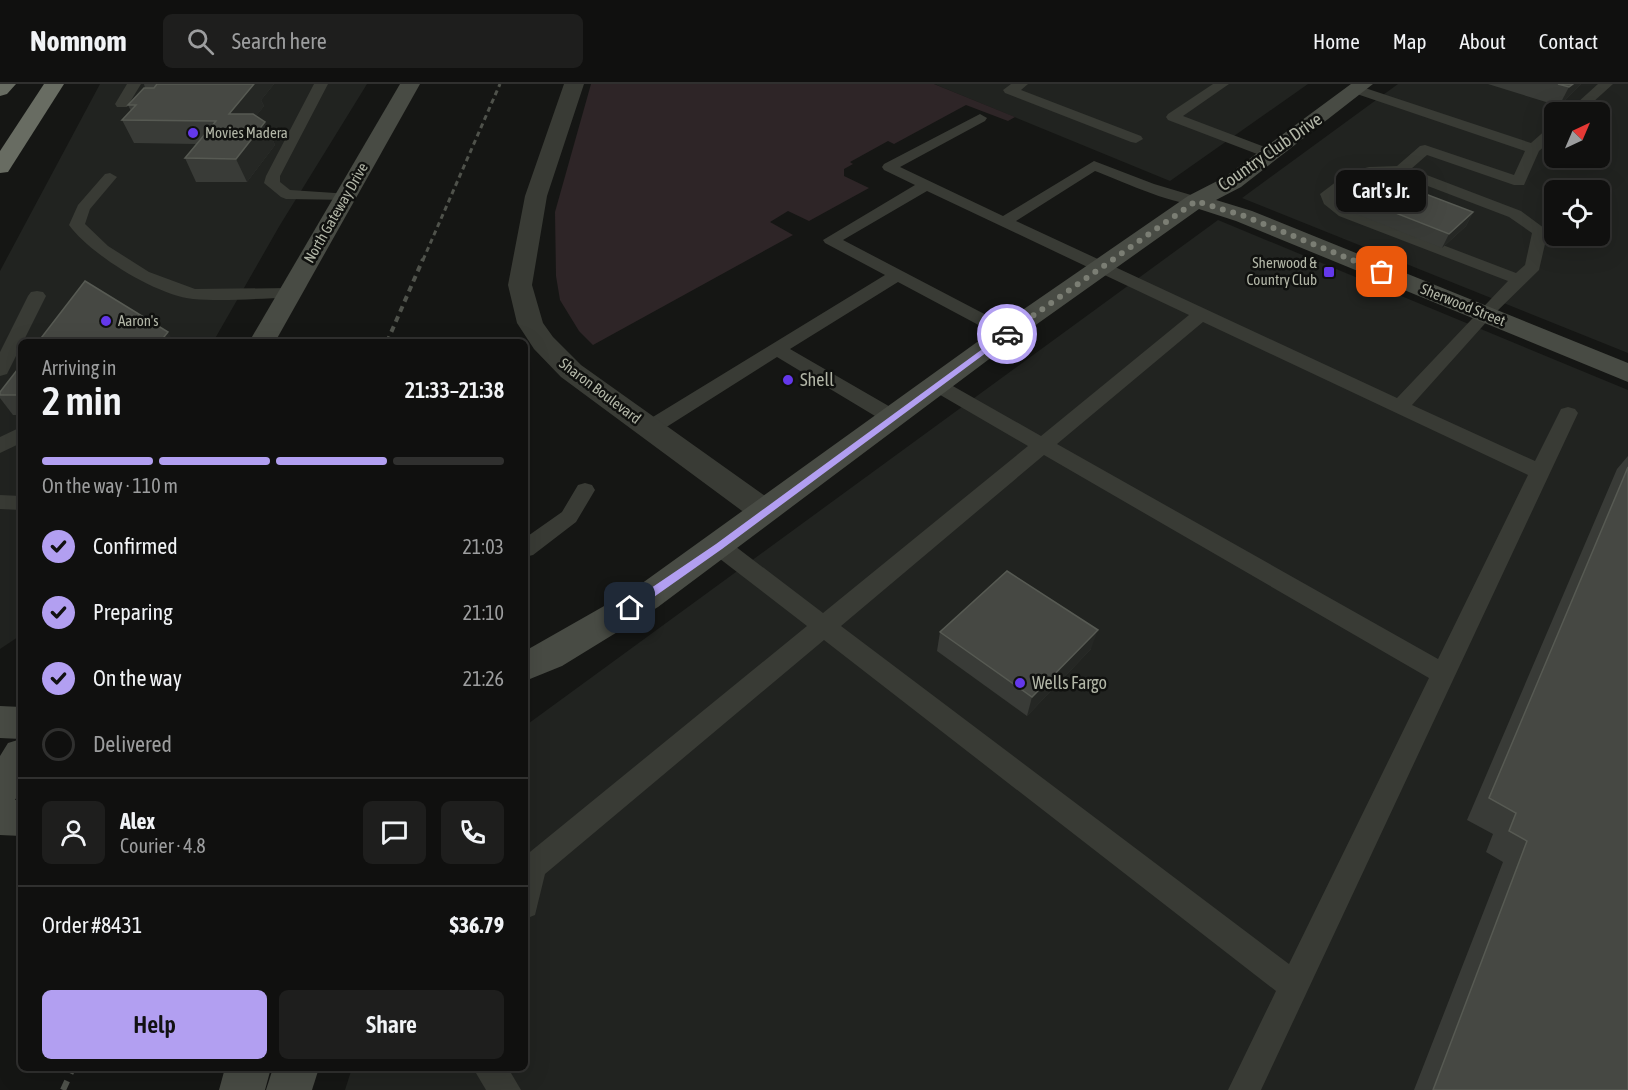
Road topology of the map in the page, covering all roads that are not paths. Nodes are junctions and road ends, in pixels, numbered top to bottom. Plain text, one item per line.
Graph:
1 (6, 84) edge
2 (54, 84) edge
3 (134, 84) edge
4 (321, 84) edge
5 (410, 84) edge
6 (574, 84) edge
7 (1021, 84) edge
8 (1222, 84) edge
9 (1606, 84) edge
10 (1359, 87) edge
11 (0, 90) edge
12 (1585, 102) edge
13 (122, 104) dead end
14 (980, 118) dead end
15 (1136, 139) dead end
16 (1544, 139) edge
17 (1533, 149) junction
18 (1270, 154) junction
19 (0, 167) edge
20 (1401, 170) junction
21 (110, 177) dead end
22 (927, 185) junction
23 (345, 197) junction
24 (1517, 198) junction
25 (1196, 201) junction
26 (1004, 222) junction
27 (1100, 268) junction
28 (897, 275) junction
29 (1520, 280) junction
30 (290, 293) junction
31 (37, 296) dead end
32 (1484, 314) junction
33 (1200, 315) junction
34 (1007, 333) junction
35 (264, 339) edge
36 (777, 349) junction
37 (0, 370) edge
38 (1628, 373) edge
39 (937, 385) junction
40 (1400, 406) junction
41 (1568, 413) dead end
42 (891, 417) junction
43 (650, 428) junction
44 (0, 431) edge
45 (18, 433) edge
46 (18, 435) edge
47 (0, 446) edge
48 (1042, 446) junction
49 (1540, 472) junction
50 (585, 490) dead end
51 (0, 502) edge
52 (18, 503) edge
53 (764, 511) junction
54 (719, 546) junction
55 (528, 547) edge
56 (824, 627) junction
57 (528, 666) edge
58 (1443, 674) junction
59 (0, 722) edge
60 (18, 723) edge
61 (18, 760) edge
62 (0, 791) edge
63 (0, 817) edge
64 (18, 818) edge
65 (528, 890) edge
66 (1294, 986) junction
67 (248, 1071) edge
68 (295, 1071) edge
69 (491, 1071) edge
70 (242, 1090) edge
71 (289, 1090) edge
72 (505, 1090) edge
73 (1244, 1090) edge

1 - 11 highway
2 - 19 highway
3 - 13 lane
4 - 23 lane
5 - 23 main road, North Gateway Drive
6 - 43 street, Sharon Boulevard
7 - 15 lane
8 - 18 lane
9 - 12 lane
10 - 17 lane
10 - 18 main road, Country Club Drive
14 - 22 lane
16 - 17 lane
17 - 24 lane
18 - 25 main road, Country Club Drive
20 - 24 lane
20 - 24 lane
20 - 29 lane
21 - 30 lane
22 - 26 lane
22 - 28 lane
23 - 30 main road, North Gateway Drive
24 - 29 lane
25 - 26 lane
25 - 27 main road, Country Club Drive
25 - 32 main road, Sherwood Street
26 - 27 lane
27 - 33 lane
27 - 34 main road, Country Club Drive
28 - 34 lane
28 - 36 lane
29 - 32 lane
30 - 35 main road, North Gateway Drive
31 - 37 lane
32 - 38 main road, Sherwood Street
32 - 40 lane
33 - 40 lane
33 - 48 lane
34 - 39 main road, Country Club Drive
36 - 42 lane
36 - 43 lane
39 - 42 main road, Country Club Drive
39 - 48 lane
40 - 49 lane
41 - 49 lane
42 - 53 main road, Country Club Drive
43 - 53 street, Sharon Boulevard
44 - 45 lane
46 - 47 lane
48 - 56 lane
48 - 58 lane
49 - 58 lane
50 - 55 lane
51 - 52 lane
53 - 54 main road, Country Club Drive
54 - 56 lane
54 - 57 main road, Country Club Drive
56 - 65 lane
56 - 66 lane
58 - 66 lane
59 - 60 main road
61 - 62 main road
63 - 64 main road
66 - 73 lane
67 - 70 main road
68 - 71 main road
69 - 72 lane

